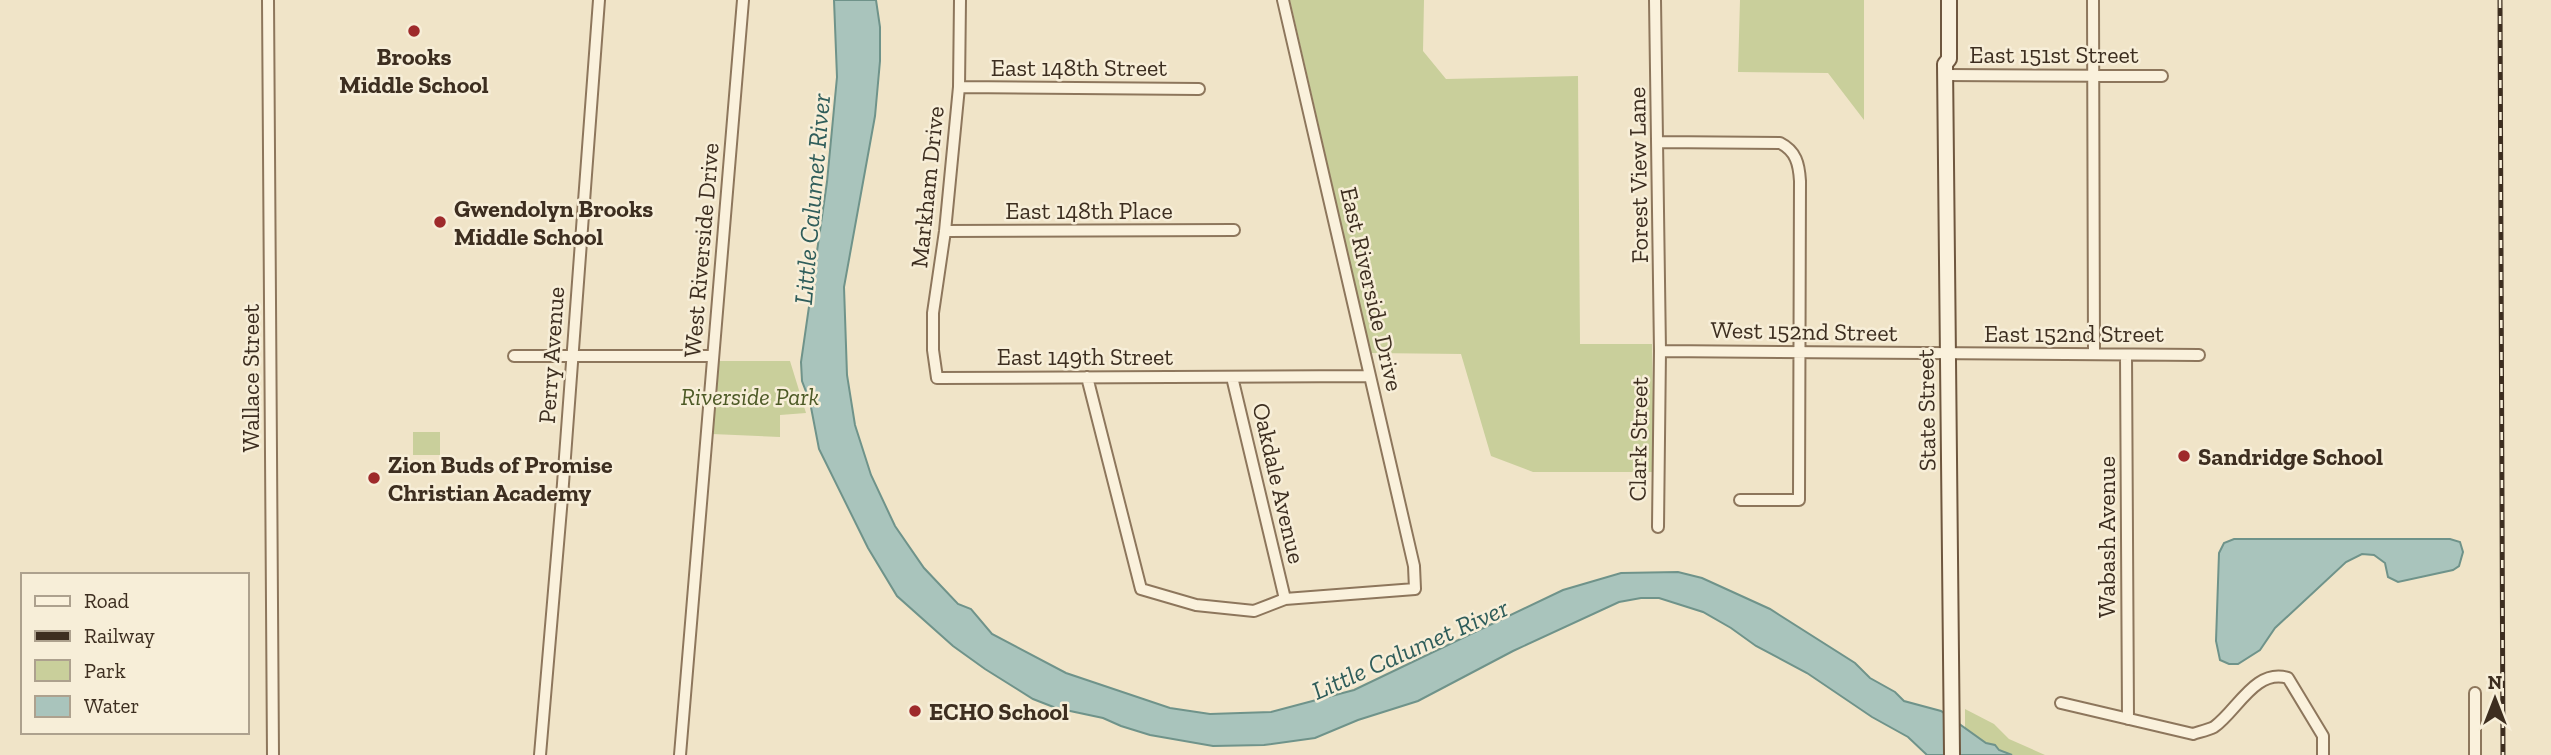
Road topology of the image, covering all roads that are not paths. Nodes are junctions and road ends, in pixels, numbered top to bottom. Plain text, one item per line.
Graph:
1 (268, 0) edge
2 (599, 0) edge
3 (743, 0) edge
4 (960, 0) edge
5 (1283, 0) edge
6 (1655, 0) edge
7 (1939, 0) edge
8 (1949, 0) edge
9 (2093, 0) edge
10 (1945, 70) junction
11 (2094, 76) junction
12 (2162, 76) dead end
13 (959, 87) junction
14 (1199, 89) dead end
15 (1658, 142) junction
16 (1234, 230) dead end
17 (945, 231) junction
18 (1660, 351) junction
19 (1798, 352) junction
20 (1948, 354) junction
21 (2094, 354) junction
22 (713, 355) junction
23 (2126, 355) junction
24 (2199, 355) dead end
25 (514, 356) dead end
26 (572, 356) junction
27 (1370, 376) junction
28 (1087, 377) junction
29 (1233, 377) junction
30 (937, 378) joint
31 (1740, 500) dead end
32 (1658, 527) dead end
33 (1285, 599) junction
34 (2475, 693) dead end
35 (2060, 703) dead end
36 (2128, 719) junction
37 (273, 755) edge
38 (540, 755) edge
39 (680, 755) edge
40 (1952, 755) edge
41 (2323, 755) edge
42 (2475, 755) edge

1 - 37 street, Wallace Street
2 - 26 street, Perry Avenue
3 - 22 street, West Riverside Drive
4 - 13 street, Markham Drive
5 - 27 street, East Riverside Drive
6 - 15 street, Forest View Lane
7 - 10 main road, State Street
8 - 10 main road, State Street
9 - 11 street
10 - 11 street, East 151st Street
10 - 20 main road, State Street
11 - 12 street, East 151st Street
11 - 21 street
13 - 14 street, East 148th Street
13 - 17 street, Markham Drive
15 - 18 street, Forest View Lane
15 - 19 street
16 - 17 street, East 148th Place
17 - 30 street, Markham Drive
18 - 19 street, West 152nd Street
18 - 32 street, Clark Street
19 - 20 street, West 152nd Street
19 - 31 street
20 - 21 street, East 152nd Street
20 - 40 main road, State Street
21 - 23 street, East 152nd Street
22 - 26 street
22 - 39 street, West Riverside Drive
23 - 24 street, East 152nd Street
23 - 36 street, Wabash Avenue
25 - 26 street
26 - 38 street, Perry Avenue
27 - 29 street
27 - 33 street, East Riverside Drive
28 - 29 street, East 149th Street
28 - 30 street, East 149th Street
28 - 33 street
29 - 33 street, Oakdale Avenue
34 - 42 street
35 - 36 street
36 - 41 street

